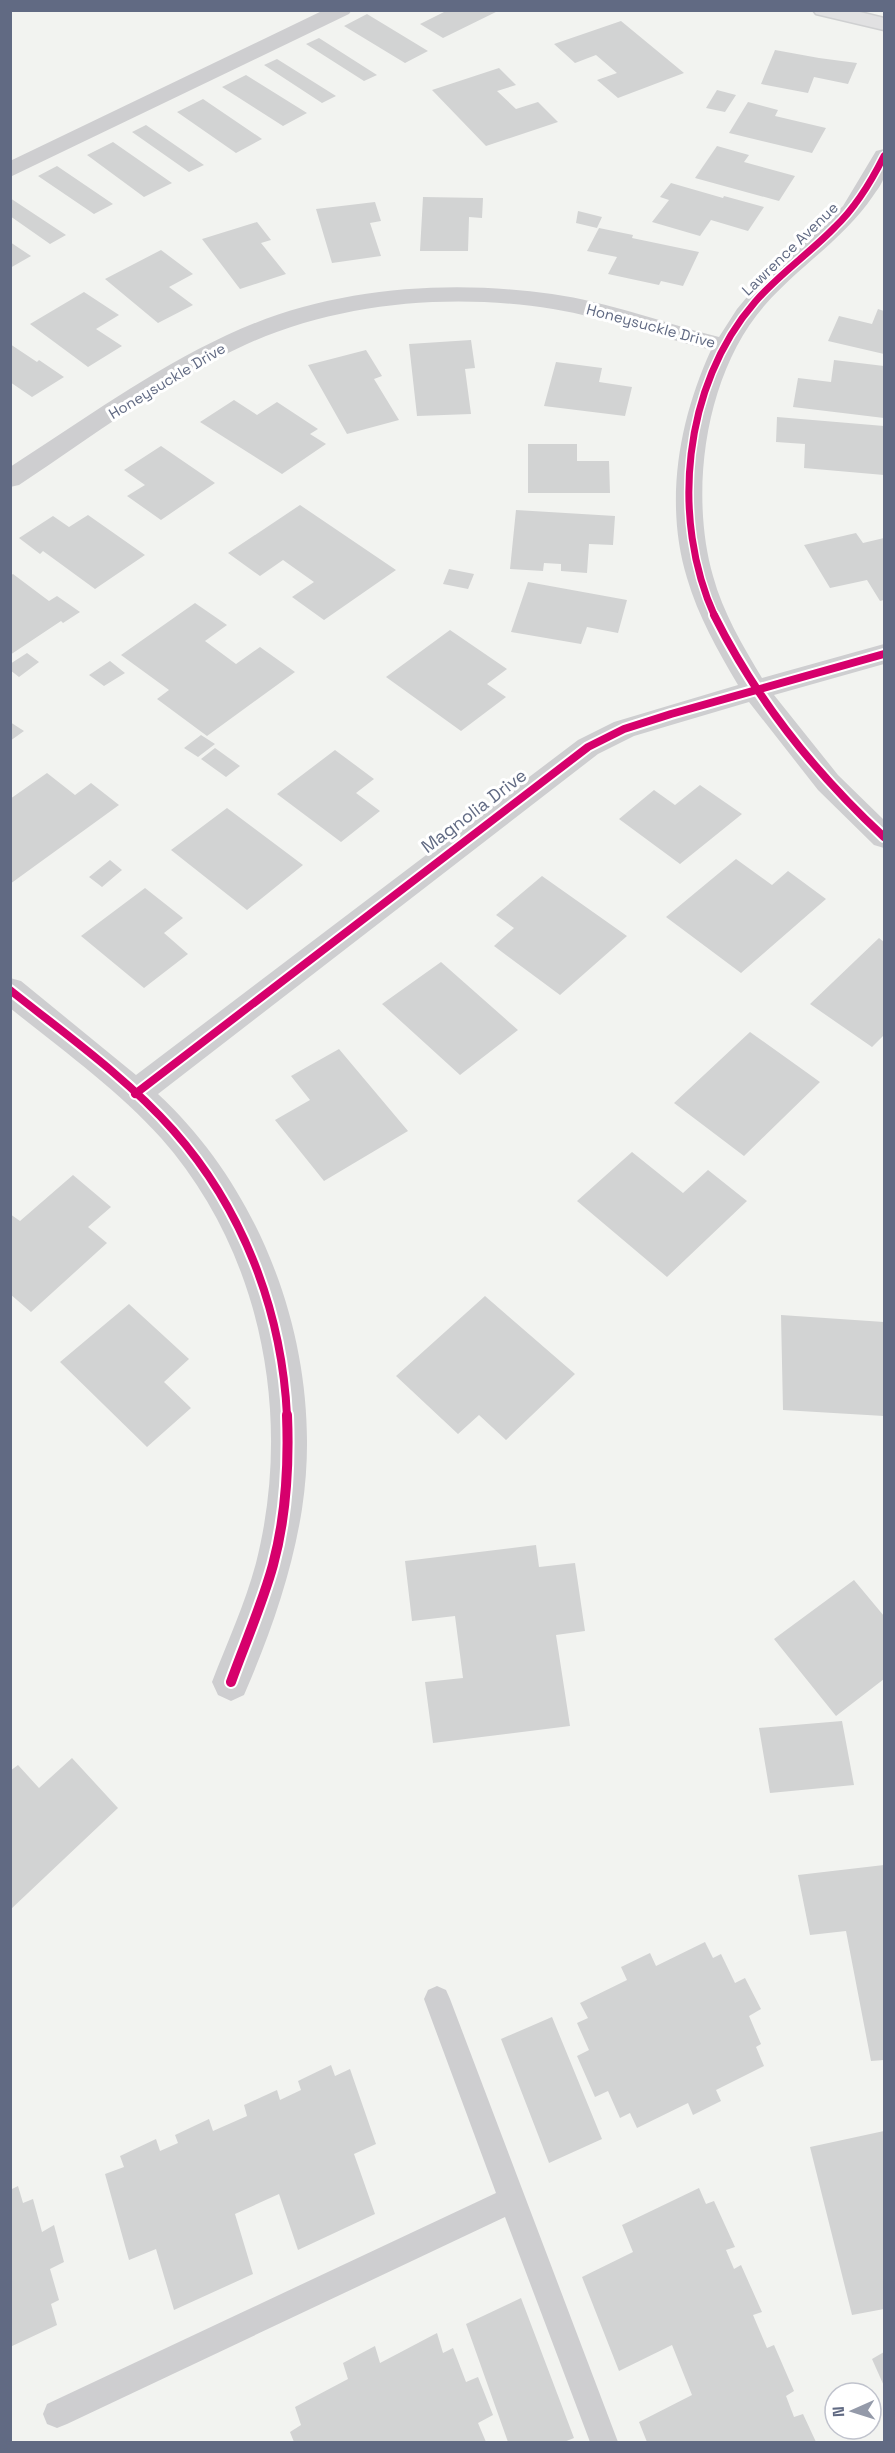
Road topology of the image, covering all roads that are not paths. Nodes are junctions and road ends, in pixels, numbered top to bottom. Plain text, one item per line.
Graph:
1 (342, 10) edge
2 (824, 10) edge
3 (885, 24) edge
4 (885, 156) edge
5 (10, 170) edge
6 (725, 346) junction
7 (10, 479) edge
8 (885, 654) edge
9 (758, 692) junction
10 (885, 837) edge
11 (10, 990) edge
12 (135, 1094) junction
13 (231, 1682) dead end
14 (437, 1999) dead end
15 (513, 2199) junction
16 (57, 2414) dead end
17 (604, 2442) edge

1 - 5 street
2 - 3 main road
4 - 6 street, Lawrence Avenue
6 - 7 street, Honeysuckle Drive
6 - 9 street, Lawrence Avenue
8 - 9 street, Magnolia Drive
9 - 10 street, Lawrence Avenue
9 - 12 street, Magnolia Drive
11 - 12 street
12 - 13 street
14 - 15 lane
15 - 16 lane
15 - 17 lane

